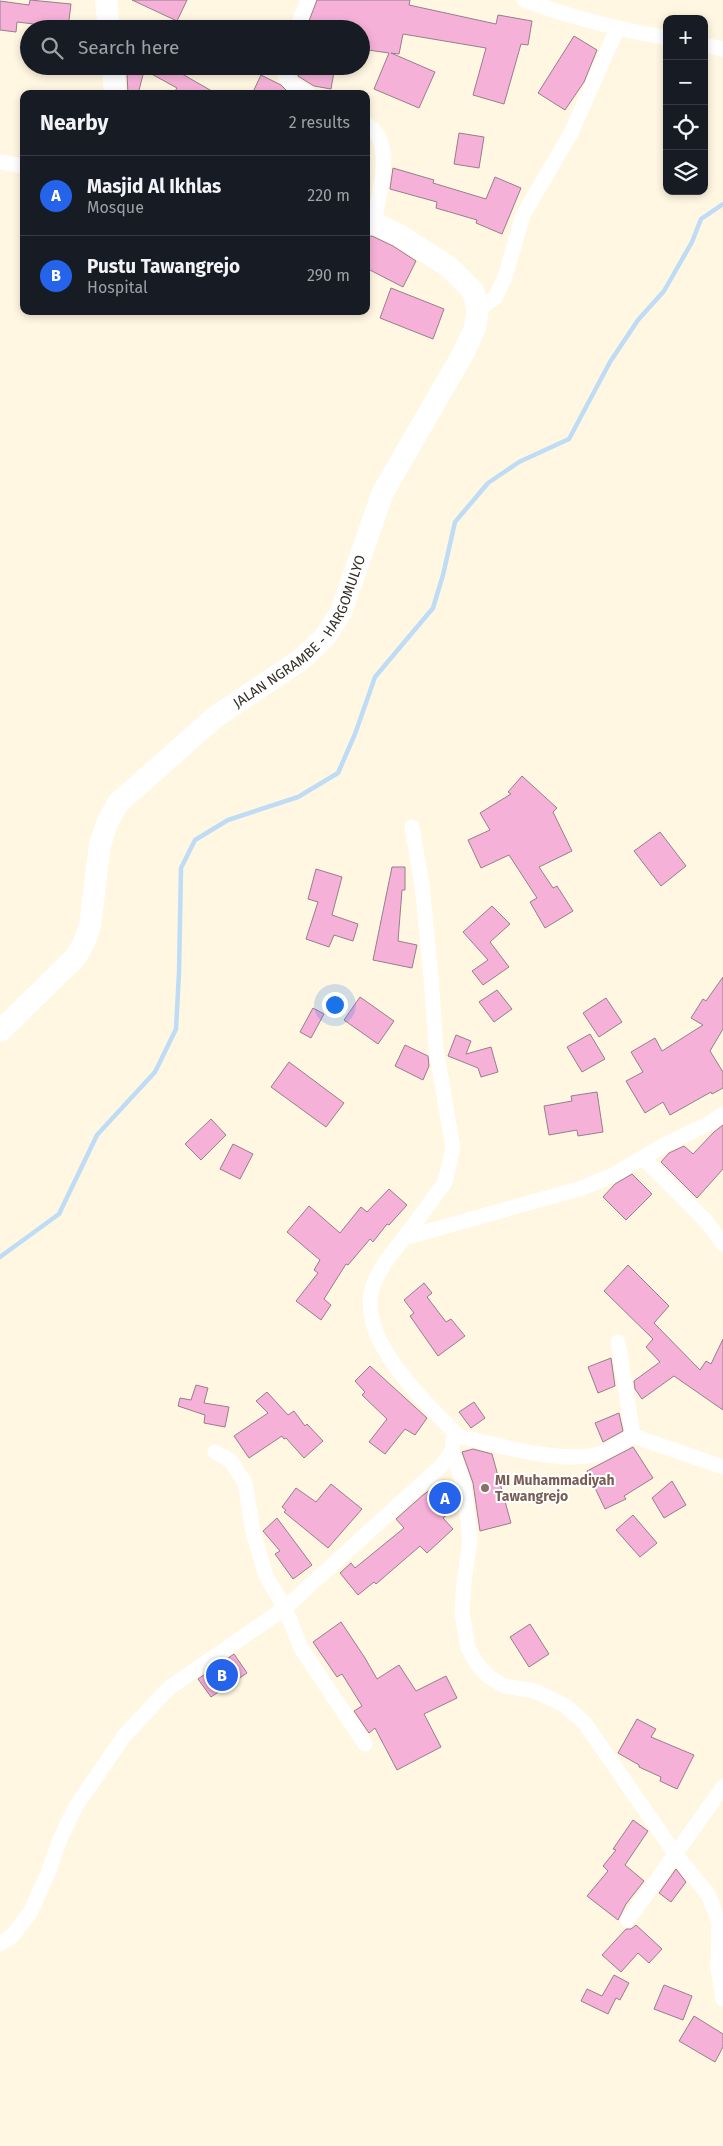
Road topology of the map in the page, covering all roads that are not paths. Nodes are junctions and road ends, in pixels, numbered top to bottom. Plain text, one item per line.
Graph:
1 (106, 0) edge
2 (308, 0) edge
3 (524, 0) edge
4 (108, 20) edge
5 (300, 20) edge
6 (618, 29) junction
7 (663, 37) edge
8 (708, 46) edge
9 (723, 49) edge
10 (114, 75) edge
11 (285, 75) edge
12 (115, 90) edge
13 (302, 90) edge
14 (370, 127) edge
15 (0, 162) edge
16 (20, 165) edge
17 (370, 224) edge
18 (478, 309) junction
19 (412, 827) dead end
20 (0, 1031) edge
21 (723, 1114) edge
22 (643, 1158) junction
23 (404, 1238) junction
24 (723, 1244) edge
25 (618, 1342) dead end
26 (454, 1435) junction
27 (633, 1436) junction
28 (452, 1451) junction
29 (215, 1452) dead end
30 (723, 1467) edge
31 (285, 1608) junction
32 (365, 1744) dead end
33 (723, 1787) edge
34 (676, 1855) junction
35 (628, 1920) dead end
36 (0, 1944) edge
37 (723, 1999) edge

1 - 4 main road
2 - 5 street
3 - 6 street
6 - 7 street
6 - 18 street
8 - 9 street
10 - 12 main road
11 - 13 street
14 - 17 street
15 - 16 street
17 - 18 main road
18 - 20 main road, JALAN NGRAMBE - HARGOMULYO
19 - 23 street
21 - 22 street
22 - 23 street
22 - 24 street
23 - 26 street
25 - 27 street
26 - 27 street
26 - 28 street
27 - 30 street
28 - 31 street
28 - 34 street
29 - 31 street
31 - 32 street
31 - 36 street
33 - 34 street
34 - 35 street
34 - 37 street

